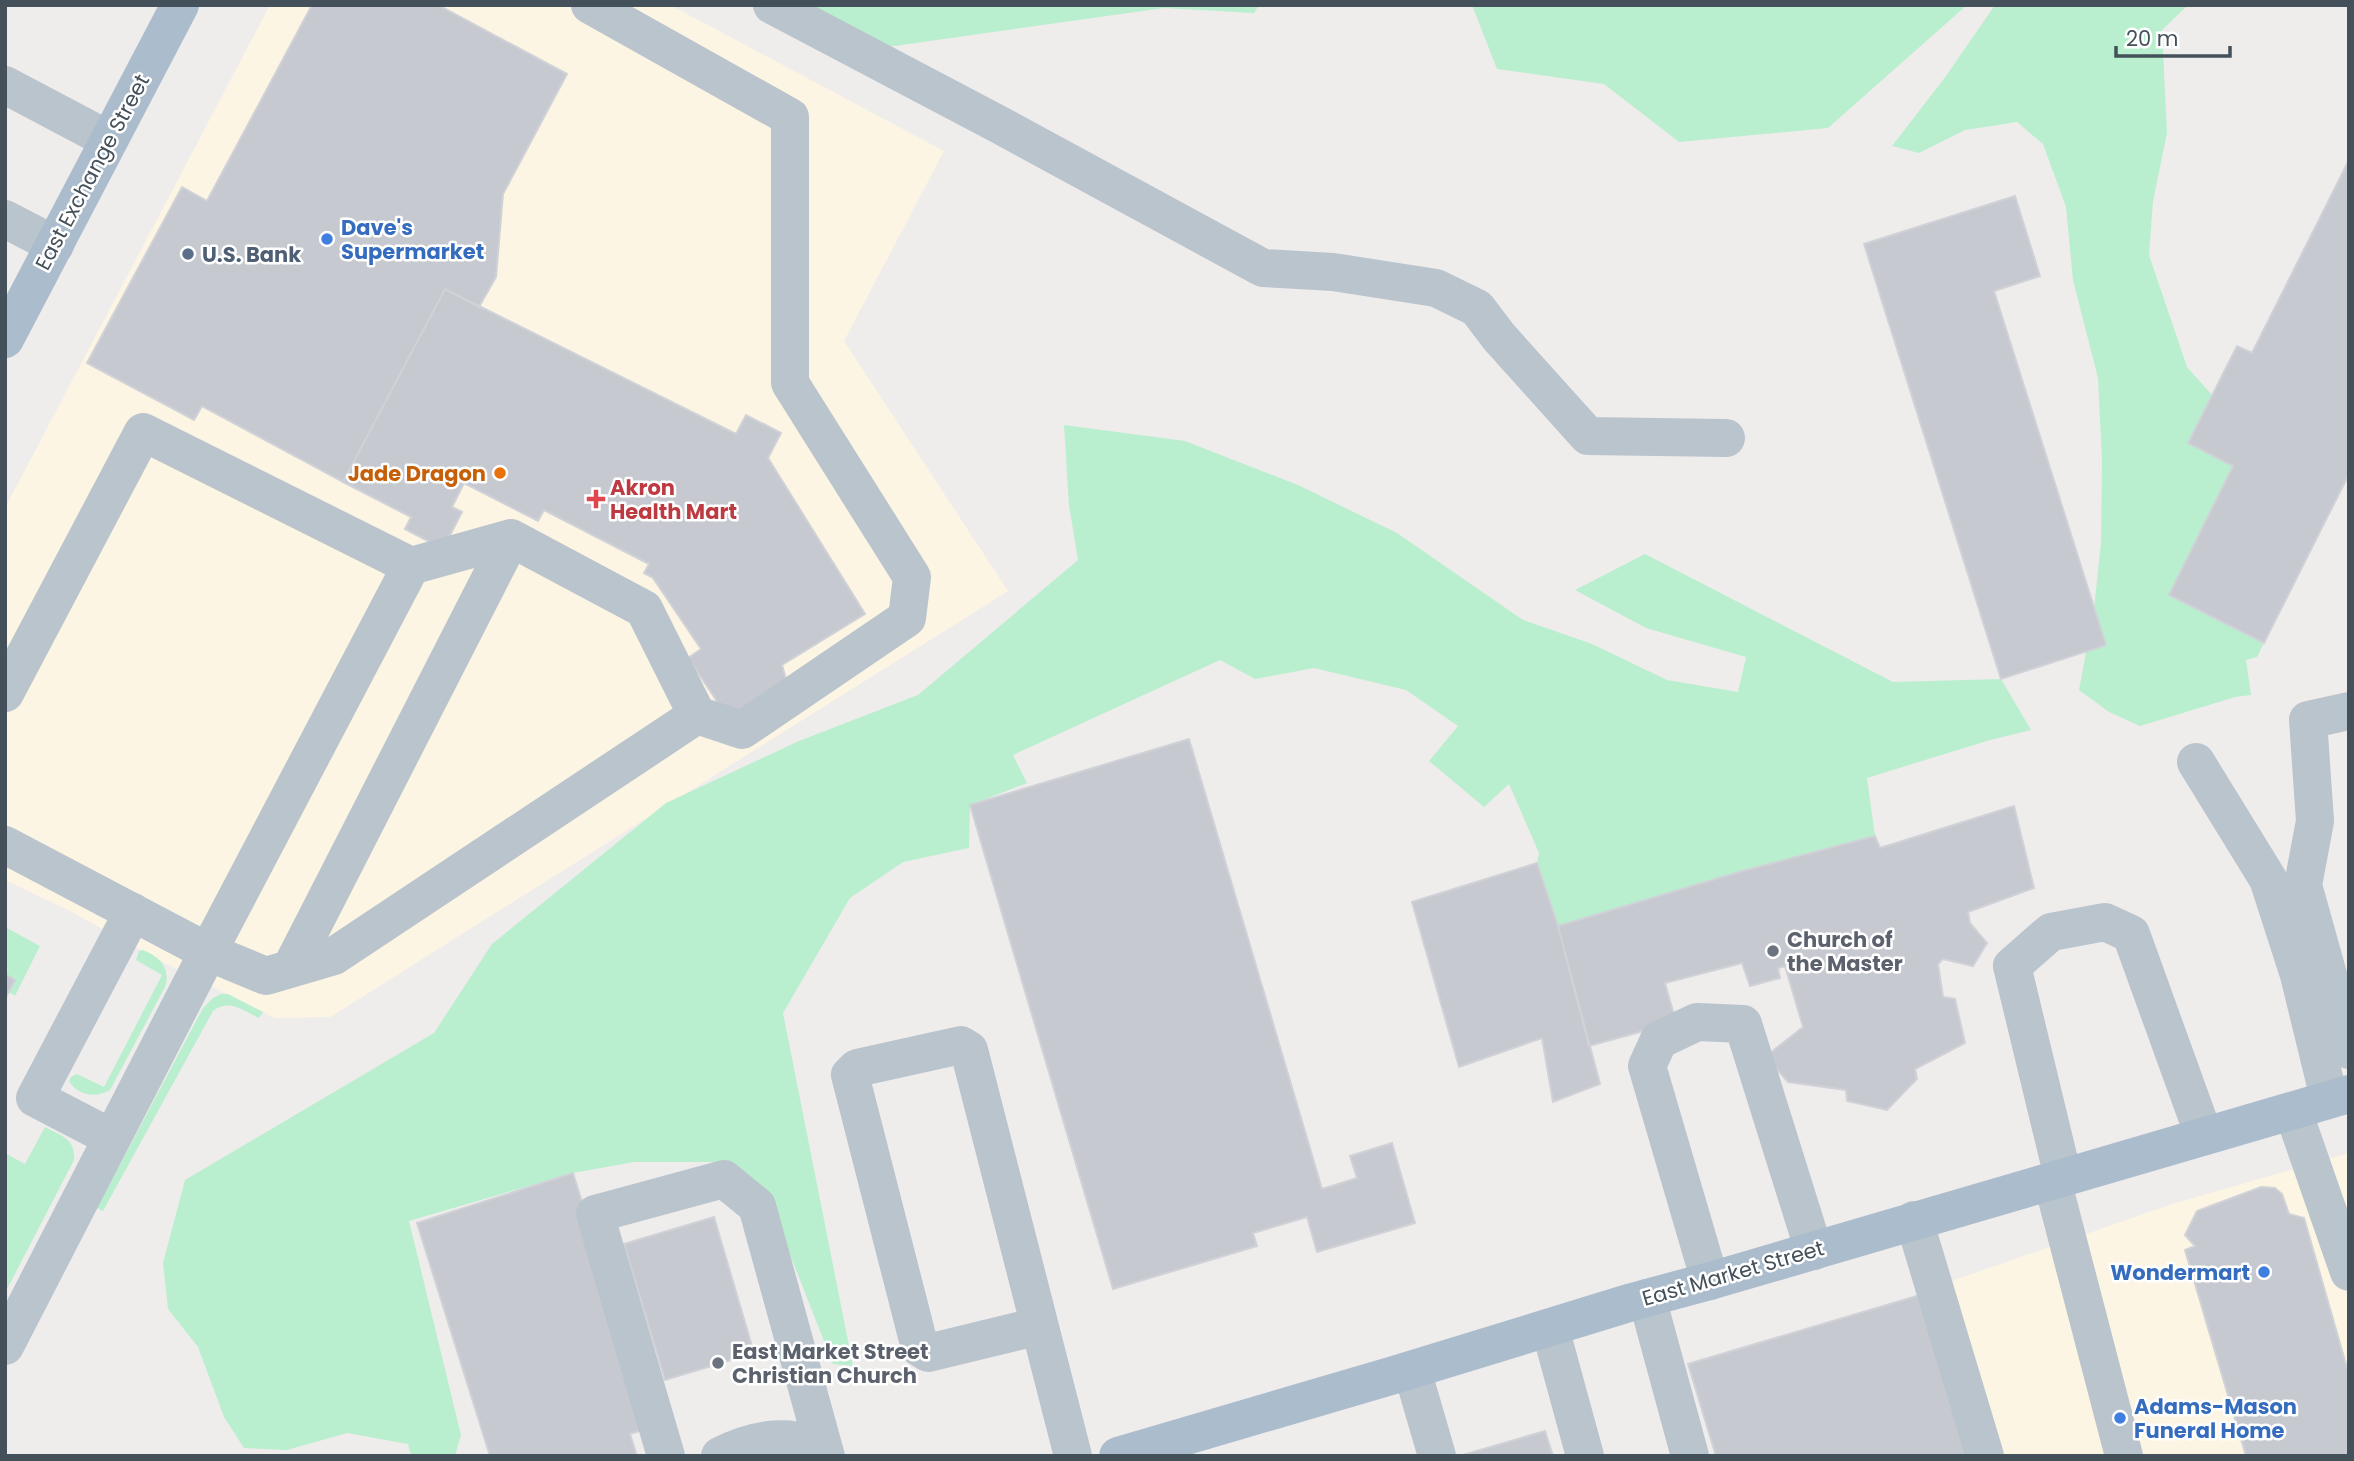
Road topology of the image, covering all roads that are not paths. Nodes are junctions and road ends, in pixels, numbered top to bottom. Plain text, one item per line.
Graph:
1 (180, 5) edge
2 (590, 5) edge
3 (772, 5) edge
4 (5, 85) edge
5 (109, 140) junction
6 (5, 219) edge
7 (55, 244) junction
8 (5, 340) edge
9 (1726, 438) dead end
10 (511, 538) junction
11 (411, 566) junction
12 (5, 693) edge
13 (2349, 710) edge
14 (697, 715) junction
15 (2196, 762) dead end
16 (5, 845) edge
17 (133, 912) junction
18 (208, 953) junction
19 (291, 968) junction
20 (2349, 1050) edge
21 (2339, 1096) edge
22 (2293, 1111) junction
23 (2204, 1136) junction
24 (112, 1138) junction
25 (2058, 1179) junction
26 (1914, 1220) junction
27 (1814, 1251) junction
28 (2349, 1272) edge
29 (1710, 1281) junction
30 (1647, 1298) junction
31 (1040, 1326) junction
32 (1550, 1328) junction
33 (5, 1346) edge
34 (1412, 1370) junction
35 (1132, 1454) edge
36 (825, 1455) edge
37 (666, 1456) edge
38 (720, 1456) edge
39 (1073, 1456) edge
40 (1437, 1456) edge
41 (1585, 1456) edge
42 (1690, 1456) edge
43 (1985, 1456) edge
44 (2123, 1456) edge

1 - 5 main road, East Exchange Street
2 - 14 street
3 - 9 street
4 - 5 street
5 - 7 main road, East Exchange Street
6 - 7 street
7 - 8 main road, East Exchange Street
10 - 11 street
10 - 14 street
10 - 19 street
11 - 12 street
11 - 18 street
13 - 20 street
14 - 19 street
15 - 21 street
16 - 17 street
17 - 18 street
17 - 24 street
18 - 19 street
18 - 24 street
21 - 22 main road, East Market Street
22 - 23 main road, East Market Street
22 - 28 street
23 - 25 main road, East Market Street
23 - 25 street
24 - 33 street
25 - 26 main road, East Market Street
25 - 44 street
26 - 27 main road, East Market Street
26 - 43 street
27 - 29 main road, East Market Street
27 - 29 street
29 - 30 main road, East Market Street
30 - 32 main road, East Market Street
30 - 42 street
31 - 31 street
31 - 39 street
32 - 34 main road, East Market Street
32 - 41 street
34 - 35 main road, East Market Street
34 - 40 street
36 - 37 street
36 - 38 street

